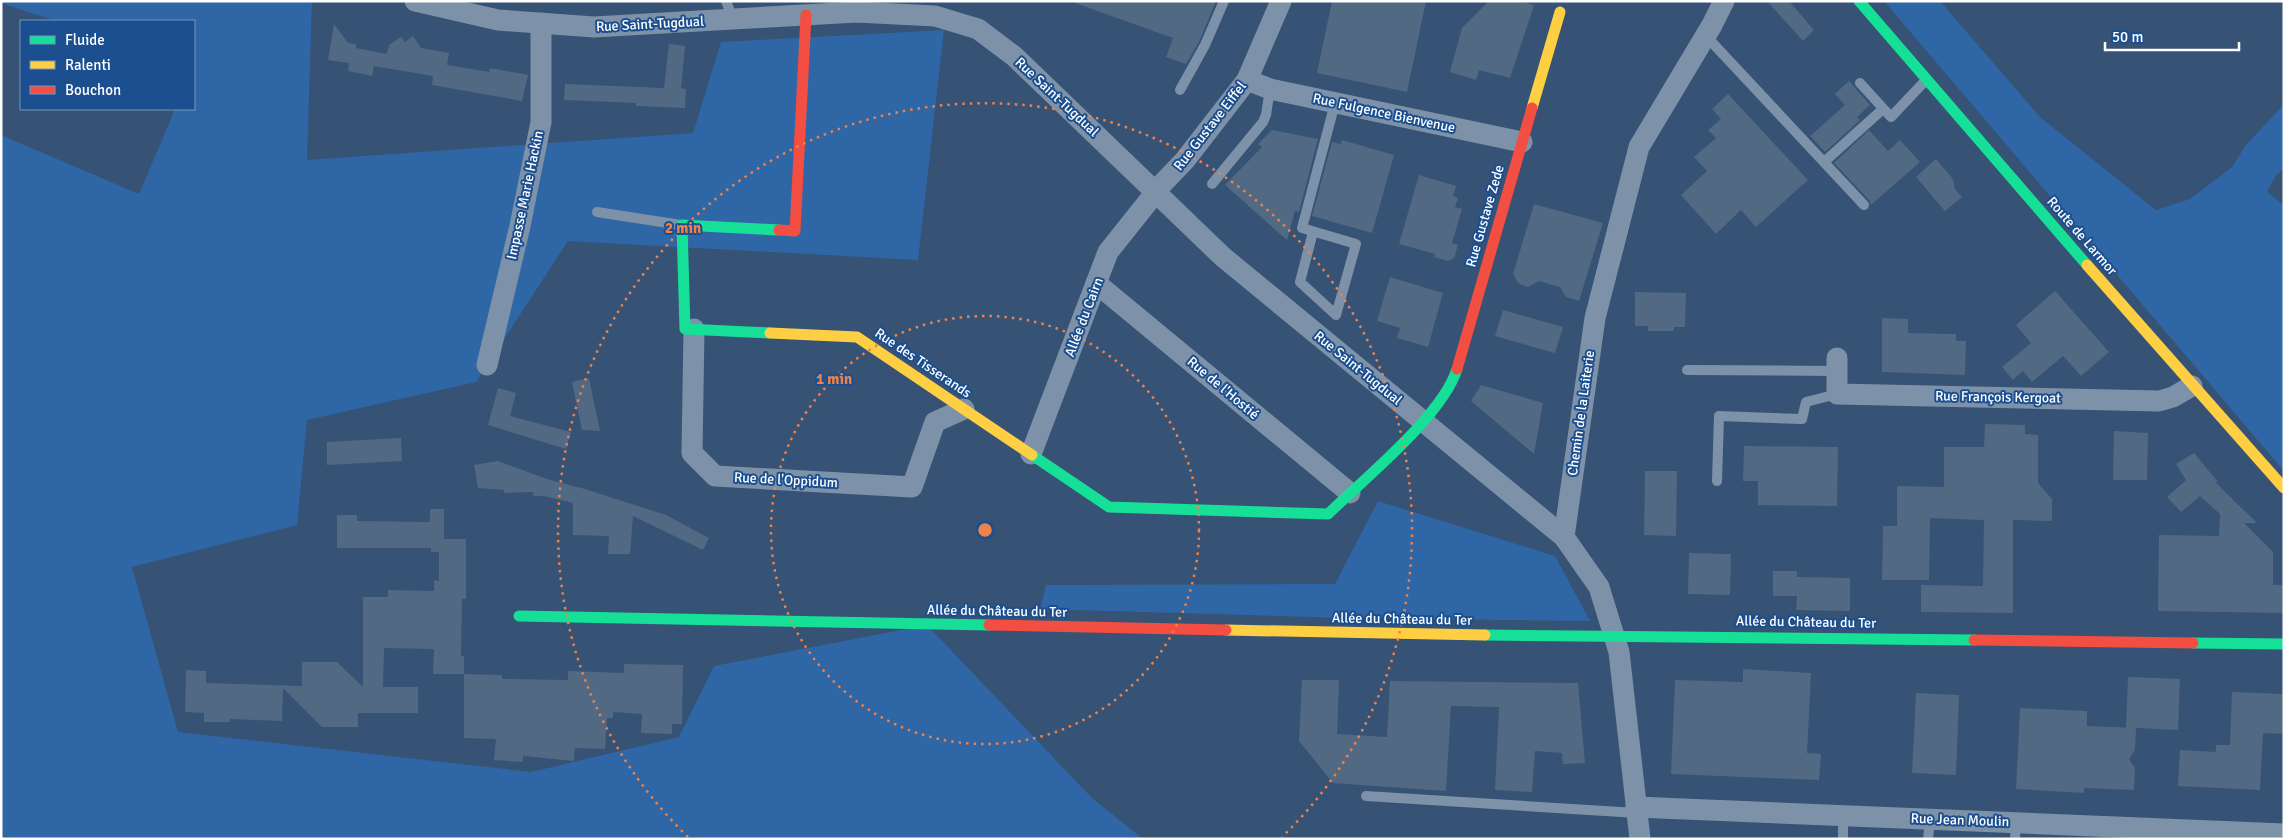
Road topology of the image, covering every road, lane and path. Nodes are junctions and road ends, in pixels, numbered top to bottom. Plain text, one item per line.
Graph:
1 (415, 1) edge
2 (1224, 1) edge
3 (1281, 1) edge
4 (1724, 1) edge
5 (1859, 1) edge
6 (730, 10) edge
7 (1560, 12) dead end
8 (806, 15) junction
9 (541, 23) junction
10 (1706, 36) junction
11 (1927, 79) junction
12 (1247, 80) junction
13 (1860, 82) dead end
14 (1270, 89) junction
15 (1180, 90) dead end
16 (1335, 103) junction
17 (1883, 109) junction
18 (1522, 142) junction
19 (1824, 162) junction
20 (1212, 184) dead end
21 (1156, 191) junction
22 (1864, 205) dead end
23 (598, 212) dead end
24 (682, 225) junction
25 (1313, 232) junction
26 (1096, 283) junction
27 (694, 330) junction
28 (487, 365) dead end
29 (1837, 365) joint
30 (1687, 370) dead end
31 (2192, 386) junction
32 (1836, 394) junction
33 (964, 409) junction
34 (1424, 422) junction
35 (1031, 454) junction
36 (1717, 481) dead end
37 (2284, 488) edge
38 (1350, 493) junction
39 (1564, 537) junction
40 (519, 616) dead end
41 (1615, 638) junction
42 (2284, 644) edge
43 (1366, 796) dead end
44 (1637, 810) junction
45 (1843, 815) junction
46 (1929, 829) edge
47 (2015, 831) edge
48 (2158, 834) edge
49 (2284, 834) edge
50 (1640, 839) edge
51 (1843, 839) edge

1 - 9 street, Rue Saint-Tugdual
2 - 15 lane
3 - 12 street, Rue Gustave Eiffel
4 - 10 street, Chemin de la Laiterie
5 - 11 street, Route de Larmor
6 - 8 street, Rue Saint-Tugdual
6 - 9 street, Rue Saint-Tugdual
7 - 18 street, Rue Gustave Zede
8 - 21 street, Rue Saint-Tugdual
8 - 24 street
9 - 28 street, Impasse Marie Hackin
10 - 19 lane
10 - 39 street, Chemin de la Laiterie
11 - 17 lane
11 - 31 street, Route de Larmor
12 - 14 street, Rue Fulgence Bienvenue
12 - 21 street, Rue Gustave Eiffel
13 - 17 lane
14 - 16 street, Rue Fulgence Bienvenue
14 - 20 lane
16 - 18 street, Rue Fulgence Bienvenue
16 - 25 lane
17 - 19 lane
18 - 34 street, Rue Gustave Zede
19 - 22 lane
21 - 26 street, Allée du Cairn
21 - 34 street, Rue Saint-Tugdual
23 - 24 lane
24 - 27 street
25 - 25 lane
26 - 35 street, Allée du Cairn
26 - 38 street, Rue de l'Hostié
27 - 33 street, Rue des Tisserands
27 - 33 street, Rue de l'Oppidum
29 - 30 lane
29 - 32 street
31 - 32 street, Rue François Kergoat
31 - 37 street, Route de Larmor
32 - 36 lane
33 - 35 street, Rue des Tisserands
34 - 38 street, Rue des Tisserands
34 - 39 street, Rue Saint-Tugdual
35 - 38 street, Rue des Tisserands
39 - 41 street
40 - 41 street, Allée du Château du Ter
41 - 42 street, Allée du Château du Ter
41 - 44 street
43 - 44 lane
44 - 45 street, Rue Jean Moulin
44 - 50 street
45 - 46 street, Rue Jean Moulin
45 - 51 lane
46 - 47 street, Rue Jean Moulin
47 - 48 street, Rue Jean Moulin
48 - 49 street, Rue Jean Moulin

